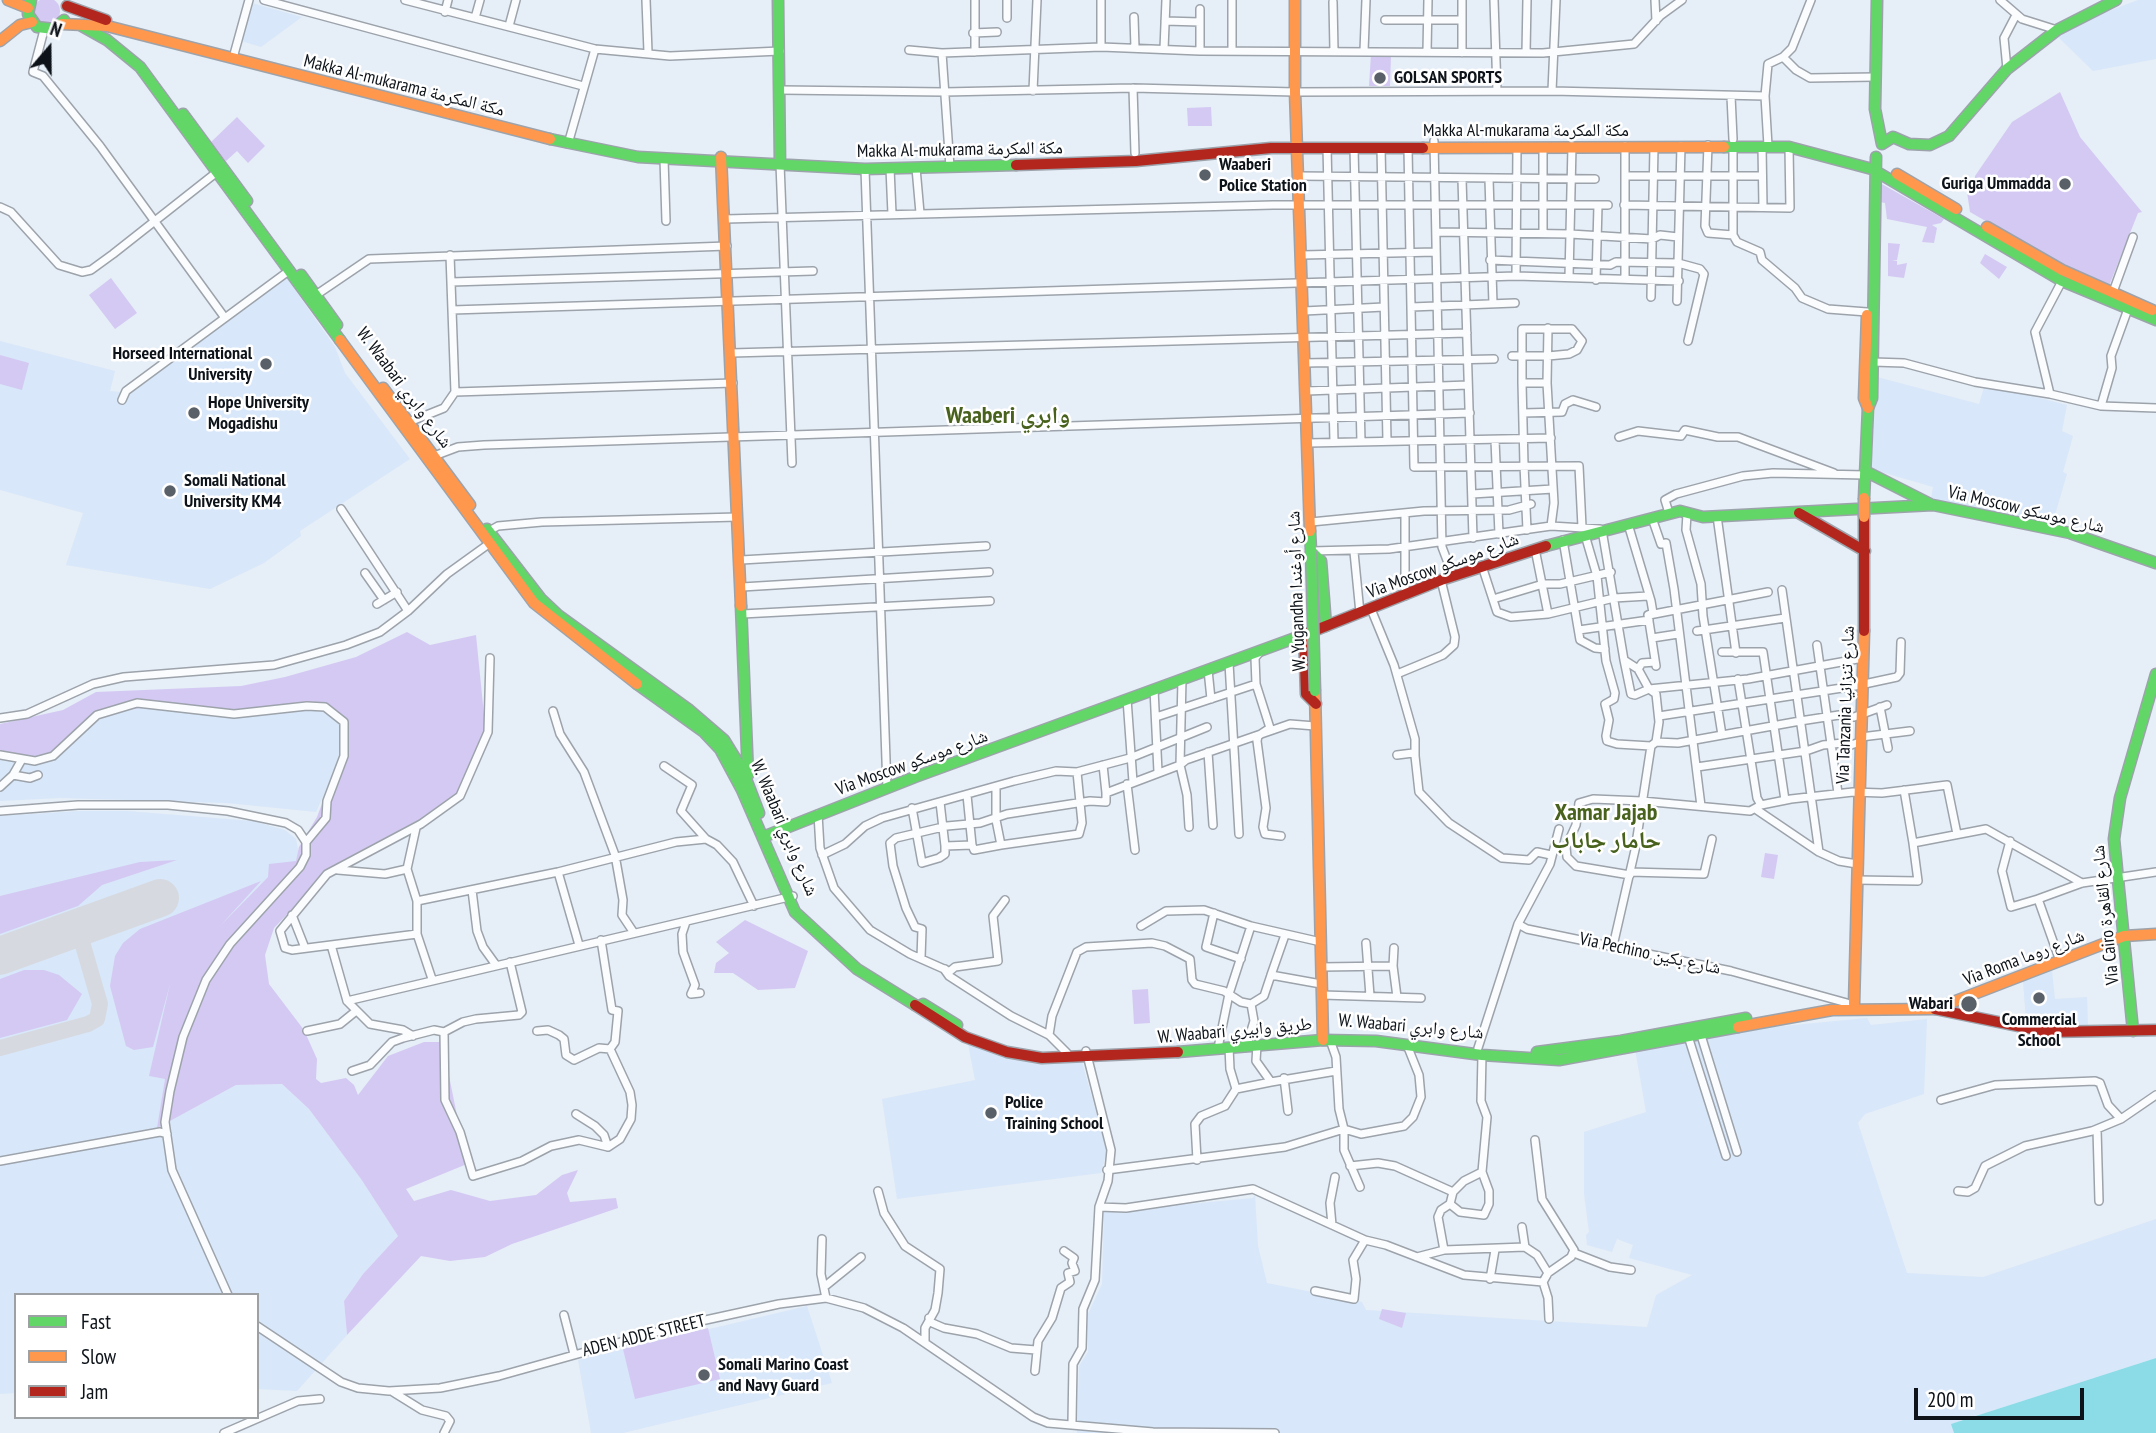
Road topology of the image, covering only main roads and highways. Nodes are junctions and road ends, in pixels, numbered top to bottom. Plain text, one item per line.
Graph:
1 (8, 0) edge
2 (778, 0) edge
3 (1295, 0) edge
4 (1877, 0) edge
5 (2116, 0) edge
6 (66, 5) edge
7 (30, 11) edge
8 (67, 23) junction
9 (94, 24) junction
10 (0, 33) edge
11 (0, 41) edge
12 (234, 57) junction
13 (569, 141) junction
14 (1733, 142) junction
15 (1298, 144) junction
16 (1625, 144) junction
17 (1766, 144) junction
18 (1882, 144) junction
19 (1434, 145) junction
20 (722, 160) junction
21 (780, 161) junction
22 (950, 165) junction
23 (1874, 165) junction
24 (1953, 212) junction
25 (2095, 290) junction
26 (2156, 311) edge
27 (2156, 320) edge
28 (1870, 327) junction
29 (1868, 408) junction
30 (1865, 473) junction
31 (1933, 505) junction
32 (1799, 512) junction
33 (1311, 551) junction
34 (1865, 551) junction
35 (2156, 563) edge
36 (1326, 626) junction
37 (1304, 635) junction
38 (2156, 674) edge
39 (1316, 704) junction
40 (744, 787) junction
41 (768, 835) junction
42 (790, 896) junction
43 (2156, 934) edge
44 (2124, 936) junction
45 (1850, 1003) junction
46 (1935, 1009) junction
47 (1699, 1030) junction
48 (2156, 1030) edge
49 (2133, 1031) junction
50 (1325, 1038) junction
51 (1480, 1051) junction
52 (1087, 1055) junction

1 - 7 main road
2 - 21 main road
3 - 15 main road, W. Yugandha شارع أوغندا
4 - 18 main road
5 - 18 main road
6 - 8 main road
6 - 9 main road, W. Waabari شارع وابري
6 - 12 main road, Makka Al-mukarama مكة المكرمة
7 - 8 main road
7 - 10 main road
7 - 11 main road
8 - 9 main road, Makka Al-mukarama مكة المكرمة
8 - 40 main road, W. Waabari شارع وابري
9 - 12 main road, Makka Al-mukarama مكة المكرمة
9 - 40 main road, W. Waabari شارع وابري
12 - 13 main road, Makka Al-mukarama مكة المكرمة
13 - 20 main road, Makka Al-mukarama مكة المكرمة
13 - 20 main road, Makka Al-mukarama مكة المكرمة
14 - 16 main road, Makka Al-mukarama مكة المكرمة
14 - 16 main road, Makka Al-mukarama مكة المكرمة
14 - 17 main road, Makka Al-mukarama مكة المكرمة
15 - 19 main road, Makka Al-mukarama مكة المكرمة
15 - 19 main road, Makka Al-mukarama مكة المكرمة
15 - 22 main road, Makka Al-mukarama مكة المكرمة
15 - 22 main road, Makka Al-mukarama مكة المكرمة
15 - 33 main road, W. Yugandha شارع أوغندا
16 - 19 main road, Makka Al-mukarama مكة المكرمة
16 - 19 main road, Makka Al-mukarama مكة المكرمة
17 - 23 main road, Makka Al-mukarama مكة المكرمة
17 - 23 main road, Makka Al-mukarama مكة المكرمة
18 - 23 main road, Via Tanzania شارع تنزانيا
20 - 21 main road, Makka Al-mukarama مكة المكرمة
20 - 40 main road
21 - 22 main road, Makka Al-mukarama مكة المكرمة
21 - 22 main road, Makka Al-mukarama مكة المكرمة
23 - 24 main road
23 - 28 main road, Via Tanzania شارع تنزانيا
23 - 28 main road, Via Tanzania شارع تنزانيا
24 - 25 main road
24 - 25 main road
25 - 26 main road
25 - 27 main road
28 - 29 main road, Via Tanzania شارع تنزانيا
28 - 29 main road, Via Tanzania شارع تنزانيا
29 - 30 main road, Via Tanzania شارع تنزانيا
30 - 31 main road
30 - 34 main road, Via Tanzania شارع تنزانيا, bridge
31 - 32 main road, Via Moscow شارع موسكو
31 - 35 main road, Via Moscow شارع موسكو
32 - 34 main road
32 - 36 main road, Via Moscow شارع موسكو
33 - 36 main road
33 - 39 main road, W. Yugandha شارع أوغندا, bridge
34 - 45 main road, Via Tanzania شارع تنزانيا
36 - 37 main road, Via Moscow شارع موسكو
37 - 39 main road
37 - 41 main road, Via Moscow شارع موسكو
38 - 44 main road, Via Cairo شارع القاهرة
39 - 50 main road, W. Yugandha شارع أوغندا
40 - 41 main road, W. Waabari شارع وابري
40 - 42 main road, W. Waabari طريق وابيري
41 - 42 main road, W. Waabari شارع وابري
42 - 52 main road, W. Waabari شارع وابري
42 - 52 main road, W. Waabari طريق وابيري
43 - 44 main road, Via Roma شارع روما
44 - 46 main road, Via Roma شارع روما
44 - 49 main road, Via Cairo شارع القاهرة
45 - 46 main road
45 - 47 main road
46 - 47 main road, W. Waabari طريق وابيري
46 - 49 main road
47 - 51 main road, W. Waabari طريق وابيري
48 - 49 main road
50 - 51 main road, W. Waabari طريق وابيري
50 - 51 main road, W. Waabari شارع وابري
50 - 52 main road, W. Waabari طريق وابيري

